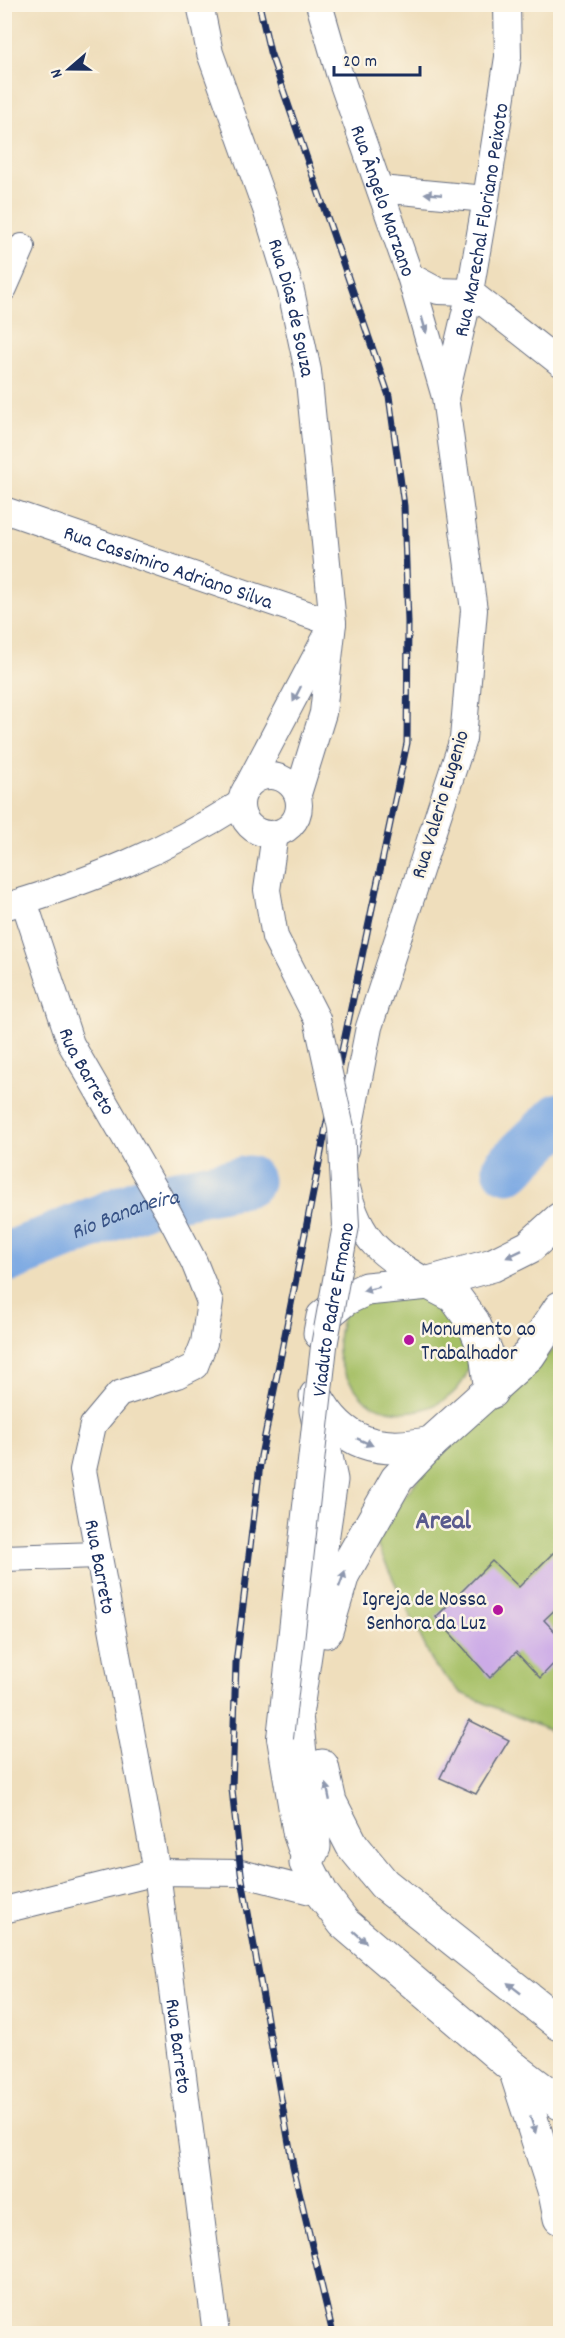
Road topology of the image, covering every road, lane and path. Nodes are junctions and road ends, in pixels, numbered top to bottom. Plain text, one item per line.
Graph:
1 (200, 4) edge
2 (319, 4) edge
3 (507, 4) edge
4 (380, 189) junction
5 (486, 199) junction
6 (22, 248) dead end
7 (410, 276) junction
8 (4, 288) edge
9 (470, 292) junction
10 (561, 363) edge
11 (445, 397) junction
12 (4, 510) edge
13 (333, 623) junction
14 (298, 794) junction
15 (243, 797) junction
16 (275, 834) junction
17 (14, 904) edge
18 (342, 1167) junction
19 (561, 1219) edge
20 (429, 1283) junction
21 (561, 1308) edge
22 (322, 1317) junction
23 (311, 1387) junction
24 (491, 1392) junction
25 (431, 1443) junction
26 (99, 1556) junction
27 (4, 1558) edge
28 (351, 1845) junction
29 (310, 1855) junction
30 (157, 1872) junction
31 (322, 1894) junction
32 (4, 1910) edge
33 (561, 2024) edge
34 (515, 2069) junction
35 (561, 2103) edge
36 (561, 2218) edge
37 (216, 2334) edge

1 - 13 street, Rua Dias de Souza
2 - 4 street, Rua Ângelo Marzano
3 - 5 street, Rua Marechal Floriano Peixoto
5 -> 4 street
4 - 7 street, Rua Ângelo Marzano
5 - 9 street, Rua Marechal Floriano Peixoto
6 - 8 street
7 - 9 street
7 -> 11 street, Rua Ângelo Marzano
9 - 10 street
9 - 11 street, Rua Marechal Floriano Peixoto
11 - 18 street, Rua Valerio Eugenio
12 - 13 street, Rua Cassimiro Adriano Silva
13 - 14 street, Rua Dias de Souza
13 -> 15 street
14 - 15 street
14 - 16 street
15 - 16 street
15 - 17 street
16 - 29 street, Viaduto Padre Ermano, bridge
17 - 26 street, Rua Barreto
18 - 20 street, Rua Valerio Eugenio
18 - 22 street, Rua Valerio Eugenio
19 -> 20 highway
20 -> 22 highway
20 - 24 highway
21 - 24 highway
22 - 23 highway
23 -> 25 highway
23 - 29 highway
24 - 25 highway
28 -> 25 highway
26 - 27 street
26 - 30 street, Rua Barreto
28 - 29 street
33 -> 28 highway
29 - 31 highway
30 - 31 street
30 - 32 street
30 - 37 street, Rua Barreto
31 -> 34 highway
34 - 35 highway
34 -> 36 highway

